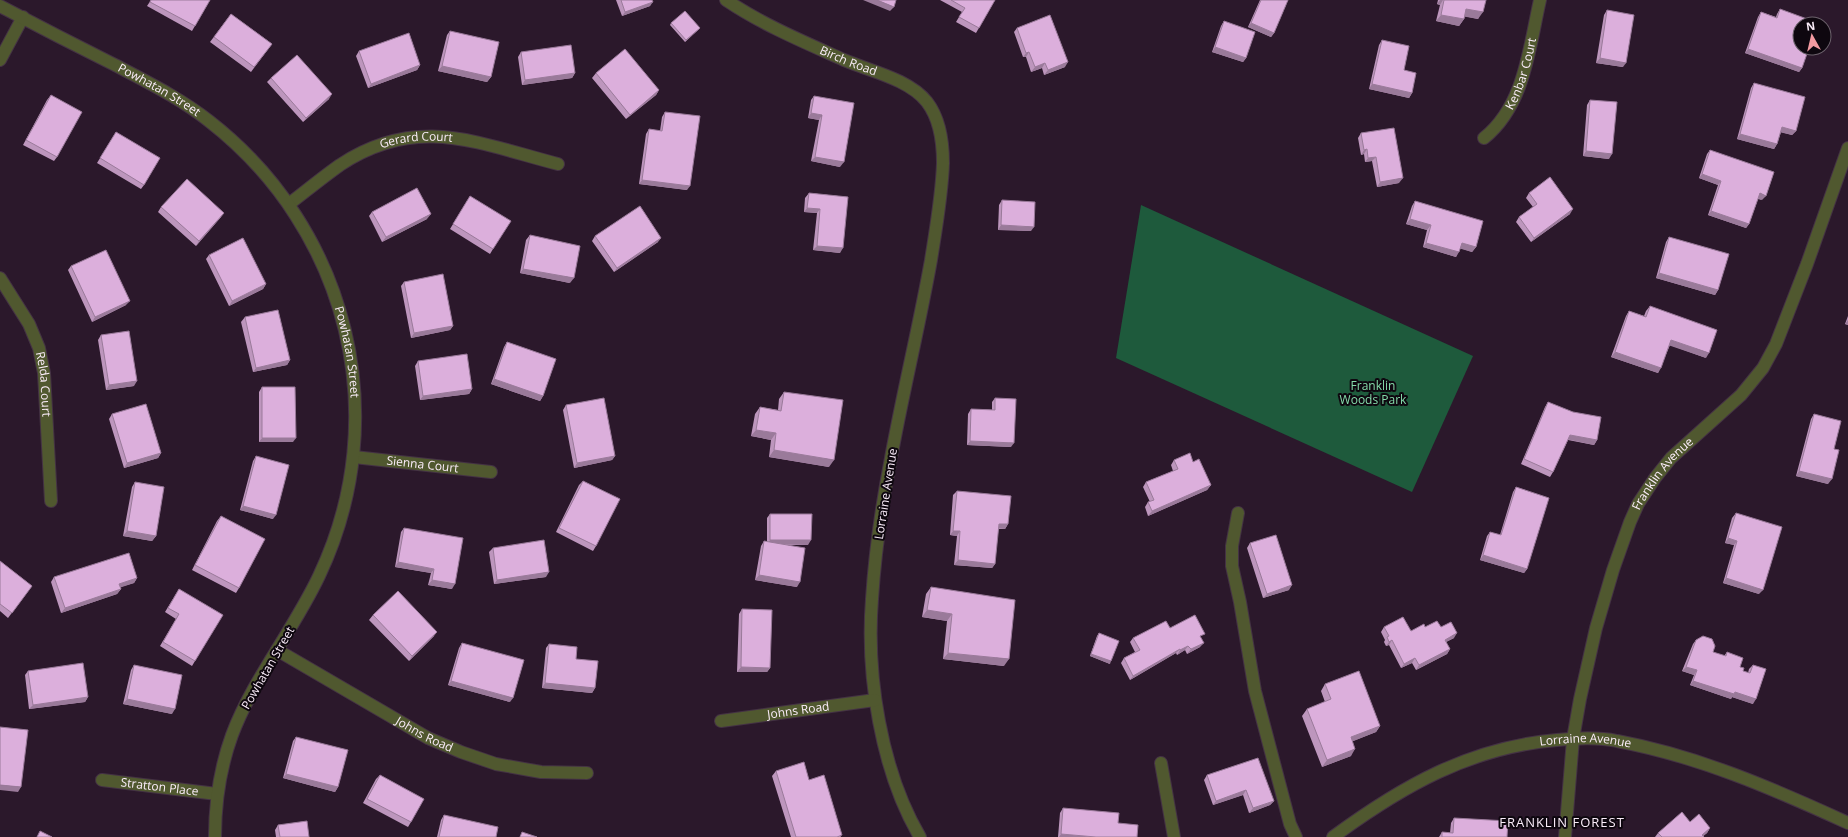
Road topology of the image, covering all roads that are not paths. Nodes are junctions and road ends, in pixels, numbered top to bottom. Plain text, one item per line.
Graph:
1 (726, 0) edge
2 (1540, 0) edge
3 (0, 6) edge
4 (22, 17) junction
5 (0, 60) edge
6 (1484, 138) dead end
7 (942, 146) joint
8 (1848, 148) edge
9 (558, 164) dead end
10 (289, 204) junction
11 (0, 278) edge
12 (354, 457) junction
13 (491, 472) dead end
14 (51, 501) dead end
15 (1238, 512) dead end
16 (277, 650) junction
17 (875, 700) junction
18 (721, 721) dead end
19 (1573, 739) junction
20 (1161, 763) dead end
21 (586, 773) dead end
22 (102, 780) dead end
23 (217, 794) junction
24 (1848, 822) edge
25 (215, 837) edge
26 (920, 837) edge
27 (1174, 837) edge
28 (1296, 837) edge
29 (1333, 837) edge
30 (1565, 837) edge

1 - 7 street, Birch Road
2 - 6 street, Kenbar Court
3 - 4 street, Powhatan Street
4 - 5 street
4 - 10 street, Powhatan Street
7 - 17 street, Lorraine Avenue
8 - 19 street, Franklin Avenue
9 - 10 street, Gerard Court
10 - 12 street, Powhatan Street
11 - 14 street, Relda Court
12 - 13 street, Sienna Court
12 - 16 street, Powhatan Street
15 - 28 street
16 - 21 street, Johns Road
16 - 23 street, Powhatan Street
17 - 18 street, Johns Road
17 - 26 street, Lorraine Avenue
19 - 24 street, Lorraine Avenue
19 - 29 street, Lorraine Avenue
19 - 30 street, Franklin Avenue
20 - 27 street
22 - 23 street, Stratton Place
23 - 25 street, Powhatan Street

